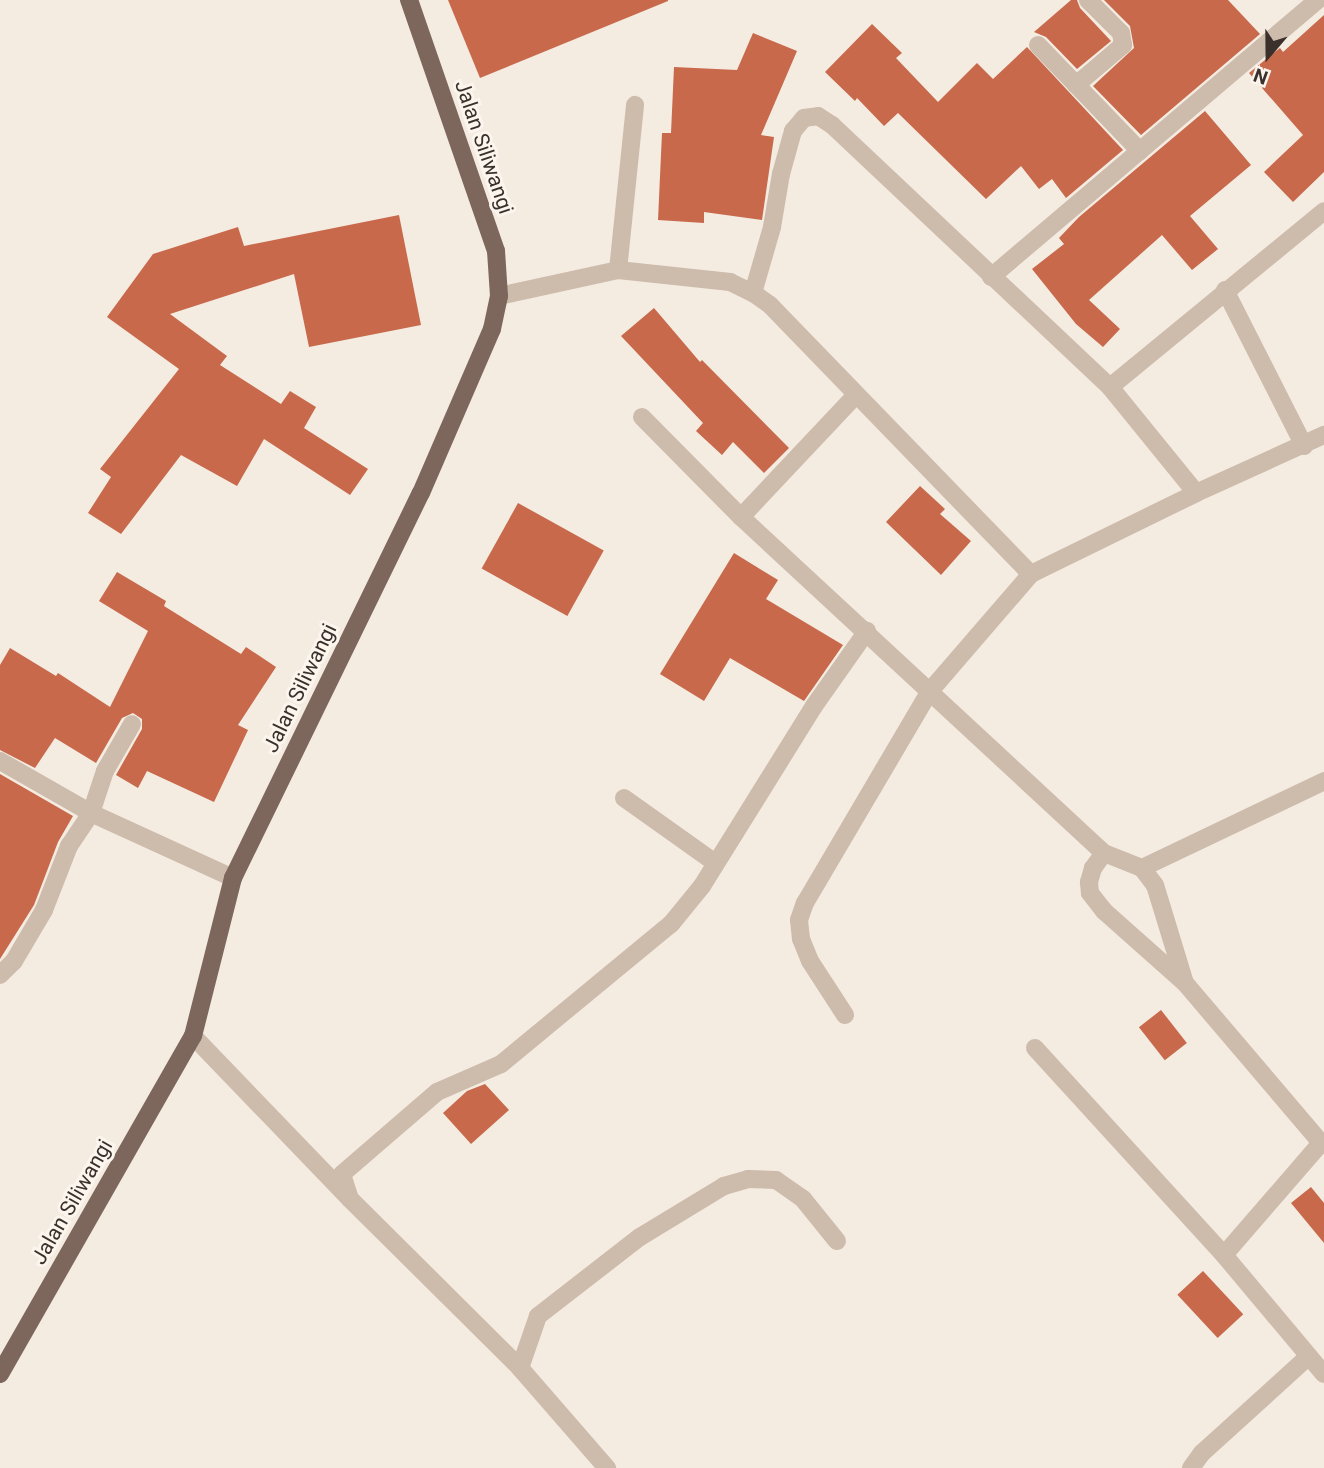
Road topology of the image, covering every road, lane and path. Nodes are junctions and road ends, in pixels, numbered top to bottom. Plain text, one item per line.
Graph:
1 (409, 0) edge
2 (1088, 0) edge
3 (1318, 0) edge
4 (1038, 45) dead end
5 (1076, 85) junction
6 (635, 105) dead end
7 (1139, 151) junction
8 (1324, 211) edge
9 (618, 270) junction
10 (991, 277) junction
11 (1225, 290) junction
12 (753, 293) junction
13 (499, 296) junction
14 (1110, 387) junction
15 (855, 396) junction
16 (642, 417) dead end
17 (1324, 435) edge
18 (1304, 446) junction
19 (1196, 493) junction
20 (741, 517) junction
21 (1031, 574) junction
22 (867, 631) junction
23 (930, 691) junction
24 (132, 724) dead end
25 (0, 761) edge
26 (1324, 781) edge
27 (624, 798) dead end
28 (91, 813) junction
29 (1104, 853) junction
30 (714, 862) junction
31 (1142, 868) junction
32 (233, 878) junction
33 (0, 975) edge
34 (1185, 984) junction
35 (845, 1015) dead end
36 (193, 1036) junction
37 (1035, 1048) dead end
38 (1323, 1143) edge
39 (350, 1199) junction
40 (837, 1241) dead end
41 (1224, 1255) junction
42 (1308, 1357) junction
43 (520, 1368) junction
44 (0, 1374) edge
45 (1324, 1374) edge
46 (607, 1468) edge
47 (1191, 1468) edge

1 - 13 main road, Jalan Siliwangi
2 - 5 street
3 - 7 street
4 - 5 street
5 - 7 street
6 - 9 street
7 - 10 street
8 - 11 street
9 - 12 street
9 - 13 street
10 - 12 street
10 - 14 street
11 - 14 street
11 - 18 street
12 - 15 street
13 - 32 main road, Jalan Siliwangi
14 - 19 street
15 - 20 street
15 - 21 street
16 - 20 street
17 - 18 street
18 - 19 street
19 - 21 street
20 - 22 street
21 - 23 street
22 - 23 street
22 - 30 street
23 - 29 street
23 - 35 street
24 - 28 street
25 - 28 street
26 - 31 street
27 - 30 street
28 - 32 street
28 - 33 street
29 - 31 street
29 - 34 street
30 - 39 street
31 - 34 street
32 - 36 main road, Jalan Siliwangi
34 - 38 street
36 - 39 street
36 - 44 main road, Jalan Siliwangi
37 - 41 street
38 - 41 street
39 - 43 street
40 - 43 street
41 - 42 street
42 - 45 street
42 - 47 street
43 - 46 street

